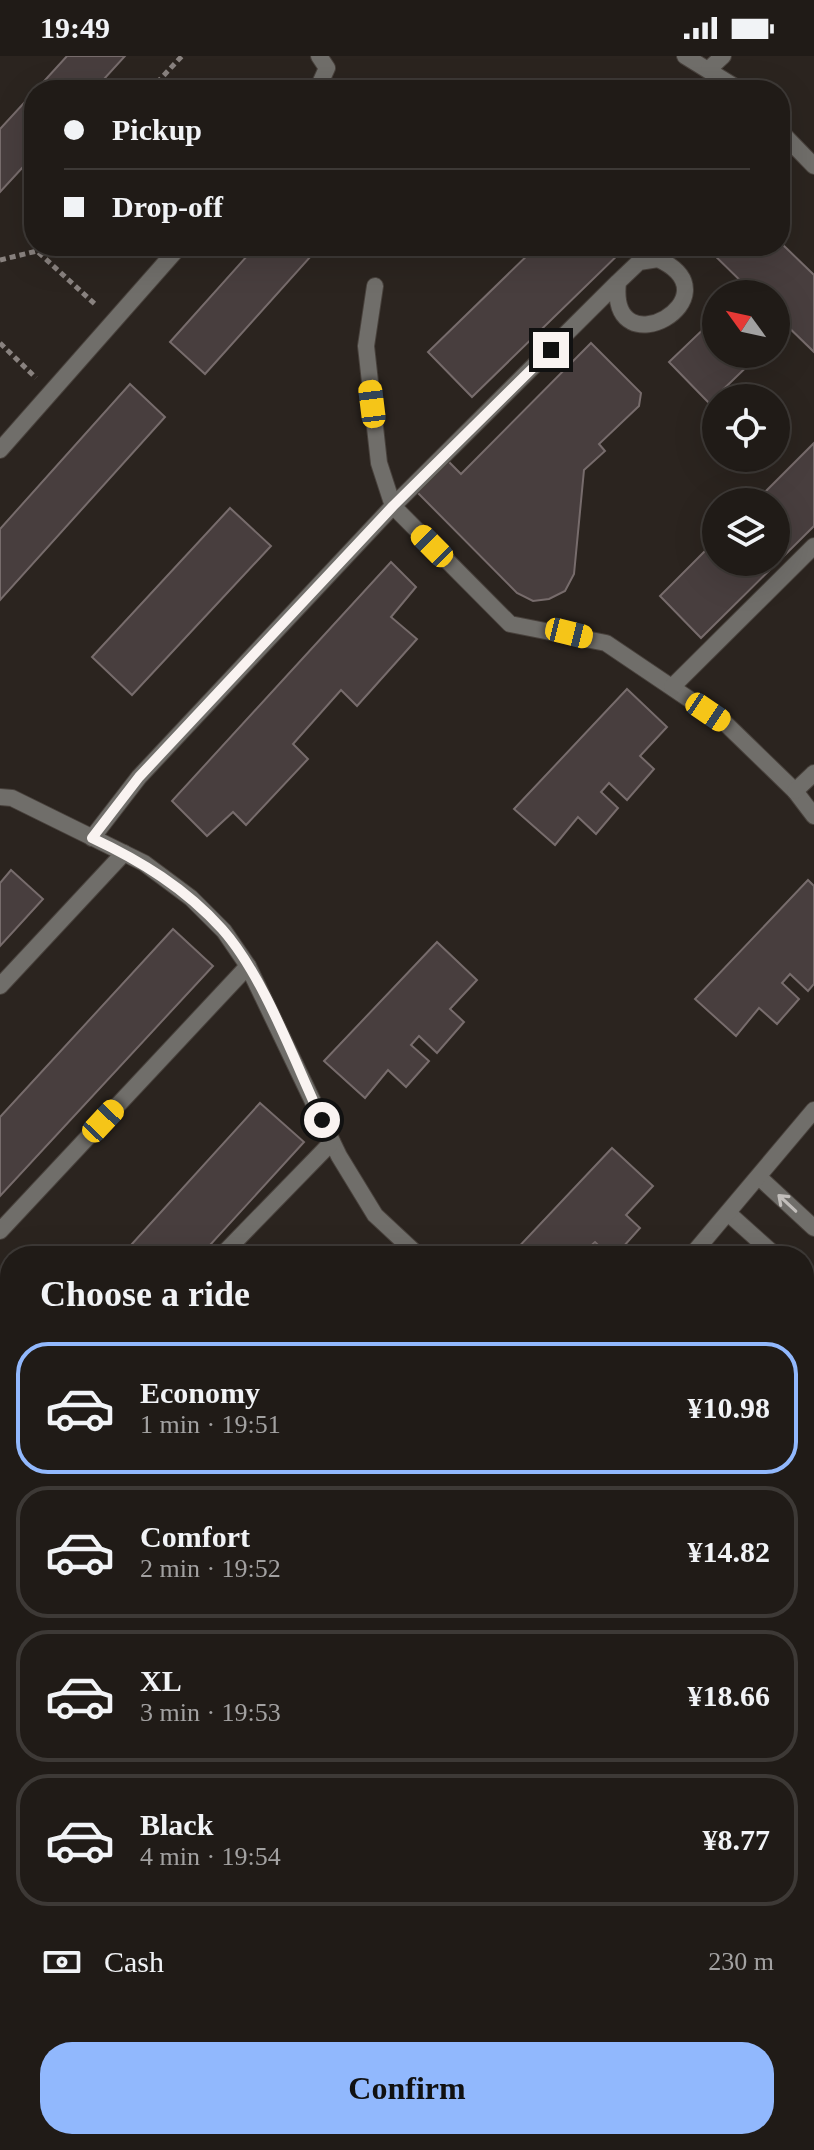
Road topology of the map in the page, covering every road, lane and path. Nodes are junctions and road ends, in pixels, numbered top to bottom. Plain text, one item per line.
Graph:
1 (182, 56) edge
2 (319, 56) edge
3 (685, 56) edge
4 (723, 56) edge
5 (709, 69) junction
6 (159, 80) edge
7 (322, 80) edge
8 (725, 80) edge
9 (790, 141) edge
10 (814, 166) edge
11 (24, 253) edge
12 (46, 256) edge
13 (171, 256) edge
14 (0, 260) edge
15 (618, 282) junction
16 (375, 286) dead end
17 (114, 322) junction
18 (0, 343) edge
19 (50, 393) junction
20 (0, 450) edge
21 (393, 506) junction
22 (814, 546) edge
23 (672, 687) junction
24 (814, 773) edge
25 (795, 791) junction
26 (0, 797) edge
27 (814, 816) edge
28 (92, 838) junction
29 (124, 853) junction
30 (248, 966) junction
31 (0, 986) edge
32 (814, 1110) edge
33 (332, 1142) junction
34 (760, 1178) junction
35 (728, 1213) junction
36 (814, 1228) edge
37 (0, 1231) edge
38 (231, 1246) edge
39 (408, 1246) edge
40 (700, 1246) edge
41 (765, 1246) edge

1 - 6 path
2 - 7 lane
3 - 5 lane
4 - 5 lane
5 - 8 lane
9 - 10 lane
11 - 14 path
12 - 17 path
13 - 17 lane
15 - 15 lane
15 - 21 lane
16 - 21 lane
17 - 19 lane
18 - 19 path
19 - 20 lane
21 - 23 lane
21 - 28 lane
22 - 23 lane
23 - 25 lane
24 - 25 lane
25 - 27 lane
26 - 28 lane
28 - 29 lane
29 - 30 lane
29 - 31 lane
30 - 33 lane
30 - 37 lane
32 - 34 lane
33 - 38 lane
33 - 39 lane
34 - 35 lane
36 -> 34 lane
35 - 40 lane
35 - 41 lane

